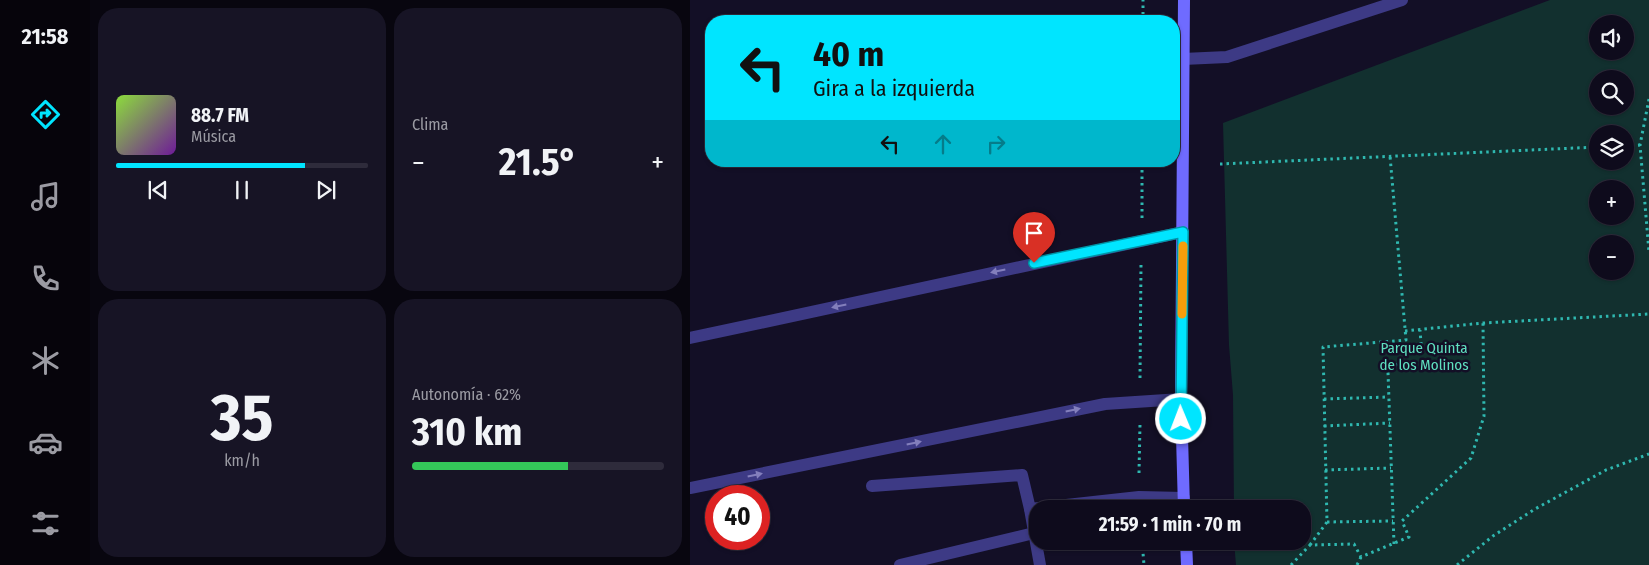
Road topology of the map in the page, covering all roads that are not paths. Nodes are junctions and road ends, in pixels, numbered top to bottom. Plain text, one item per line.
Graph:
1 (1184, 0) edge
2 (1402, 0) edge
3 (1183, 59) junction
4 (1183, 232) junction
5 (690, 338) edge
6 (1181, 399) junction
7 (872, 486) dead end
8 (690, 488) edge
9 (1112, 500) edge
10 (1162, 500) edge
11 (1184, 500) edge
12 (1029, 505) edge
13 (1029, 534) edge
14 (1037, 550) edge
15 (1186, 550) edge
16 (900, 565) edge
17 (1040, 565) edge
18 (1187, 565) edge

1 - 3 street
2 - 3 street
3 - 4 street
4 -> 5 street
4 - 6 street
8 -> 6 street
6 - 11 street
7 - 12 street
9 - 10 street
13 - 16 street
14 - 17 street
15 - 18 street

